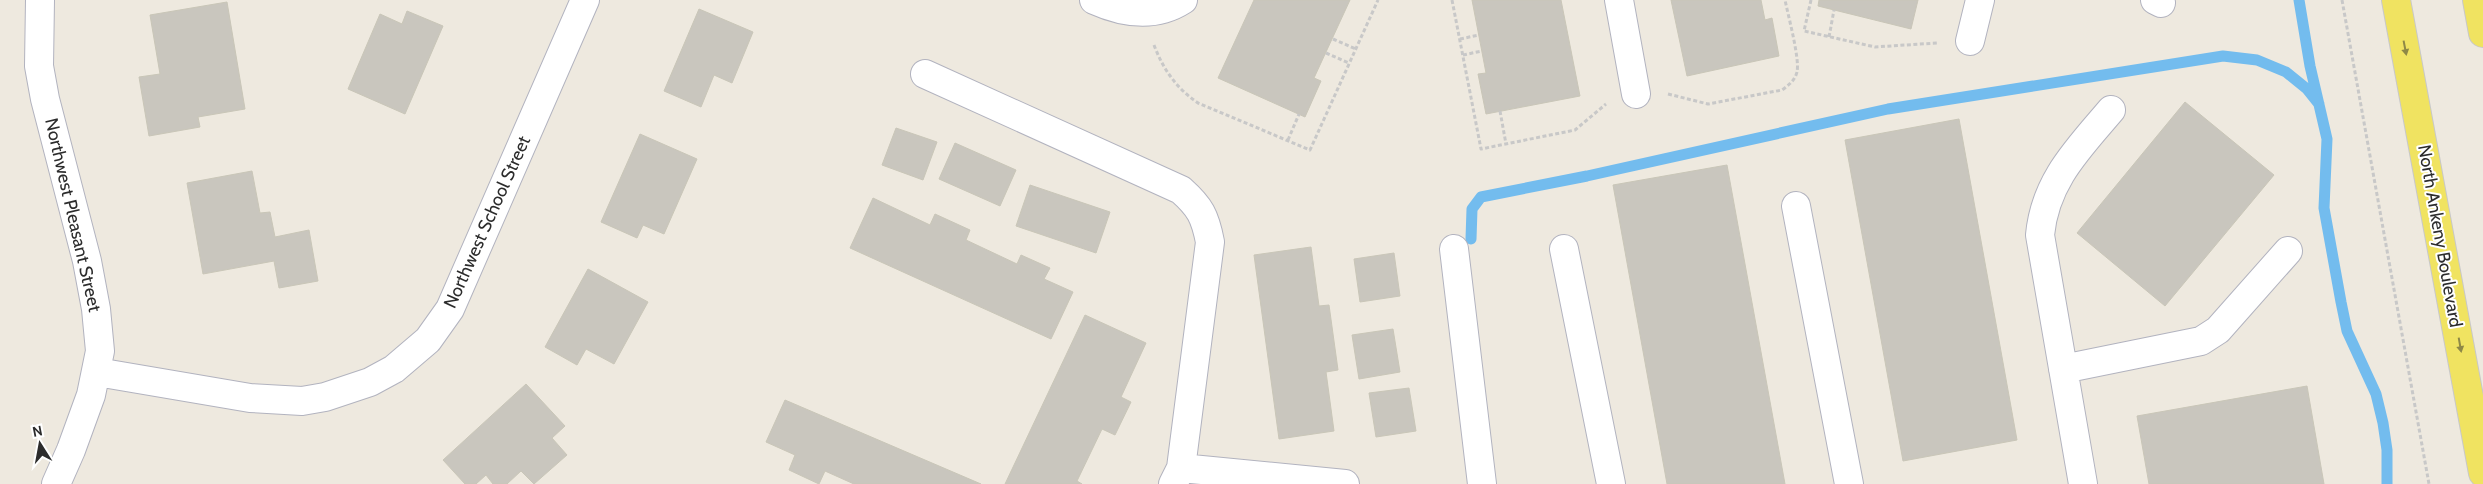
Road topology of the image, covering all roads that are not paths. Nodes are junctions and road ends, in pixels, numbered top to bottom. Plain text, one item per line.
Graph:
1 (40, 0) edge
2 (585, 0) edge
3 (1094, 0) edge
4 (1184, 0) edge
5 (1619, 0) edge
6 (1980, 0) edge
7 (2396, 0) edge
8 (2477, 0) edge
9 (2483, 33) edge
10 (1970, 40) road end
11 (925, 74) dead end
12 (1636, 94) dead end
13 (2112, 110) dead end
14 (1796, 206) dead end
15 (1454, 249) dead end
16 (1564, 249) dead end
17 (2288, 251) dead end
18 (2063, 369) junction
19 (97, 372) junction
20 (2483, 473) edge
21 (1177, 476) edge
22 (56, 484) edge
23 (1345, 484) edge
24 (1482, 484) edge
25 (1611, 484) edge
26 (1849, 484) edge
27 (2083, 484) edge

1 - 19 street, Northwest Pleasant Street
2 - 19 street, Northwest School Street
3 - 4 street
5 - 12 street
6 - 10 street
7 -> 20 main road, North Ankeny Boulevard
8 - 9 main road
11 - 21 street
13 - 18 street
14 - 26 street
15 - 24 street
16 - 25 street
17 - 18 street
18 - 27 street
19 - 22 street, Northwest Pleasant Street
21 - 23 street

